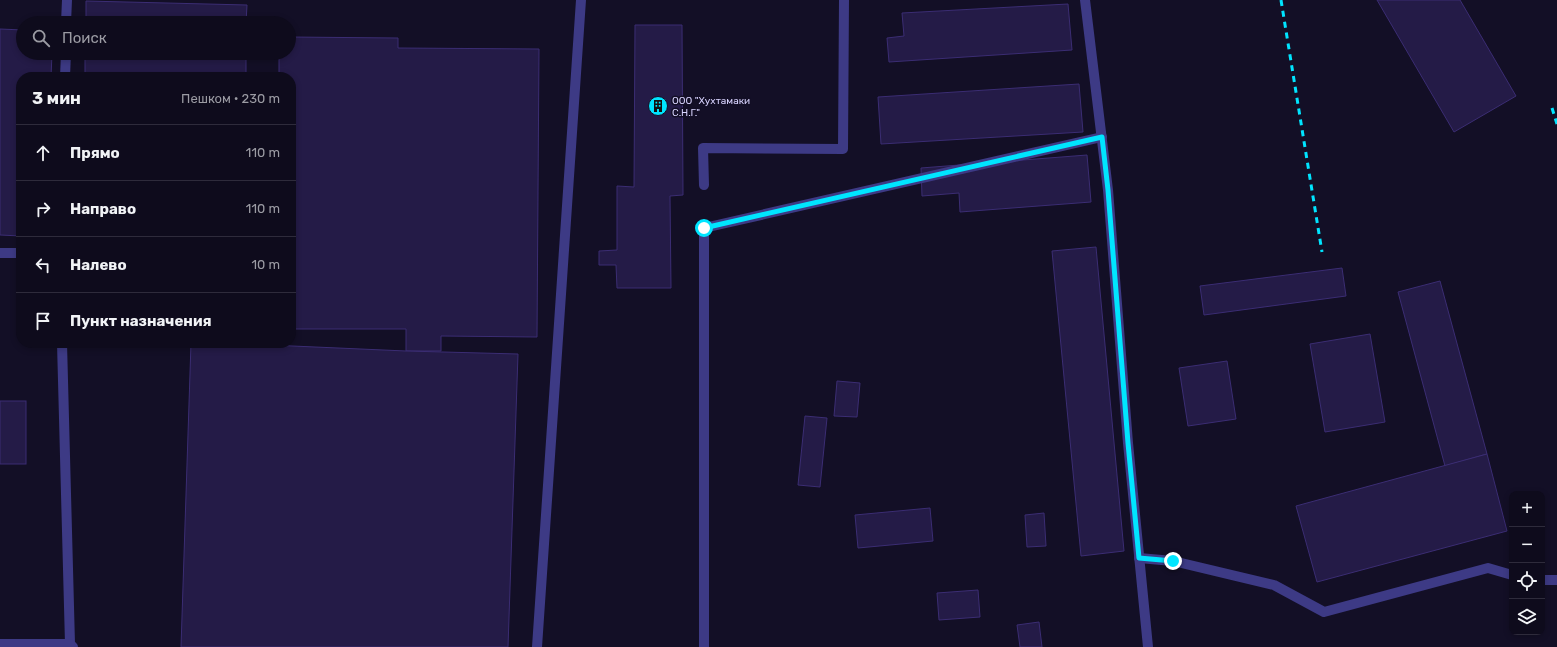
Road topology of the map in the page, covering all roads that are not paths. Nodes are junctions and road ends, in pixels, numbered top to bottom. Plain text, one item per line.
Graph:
1 (67, 0) edge
2 (581, 0) edge
3 (844, 0) edge
4 (1085, 0) edge
5 (66, 16) edge
6 (66, 60) edge
7 (65, 72) edge
8 (1102, 137) junction
9 (704, 185) dead end
10 (0, 253) edge
11 (16, 253) edge
12 (62, 348) edge
13 (1139, 558) junction
14 (1509, 574) edge
15 (1545, 580) edge
16 (1557, 580) edge
17 (0, 644) edge
18 (71, 646) edge
19 (537, 647) edge
20 (704, 647) edge
21 (1148, 647) edge

1 - 5 street
2 - 19 street
3 - 9 street
4 - 8 street
6 - 7 street
8 - 13 street
8 - 20 street
10 - 11 street
12 - 18 street
13 - 14 street
13 - 21 street
15 - 16 street
17 - 18 street

